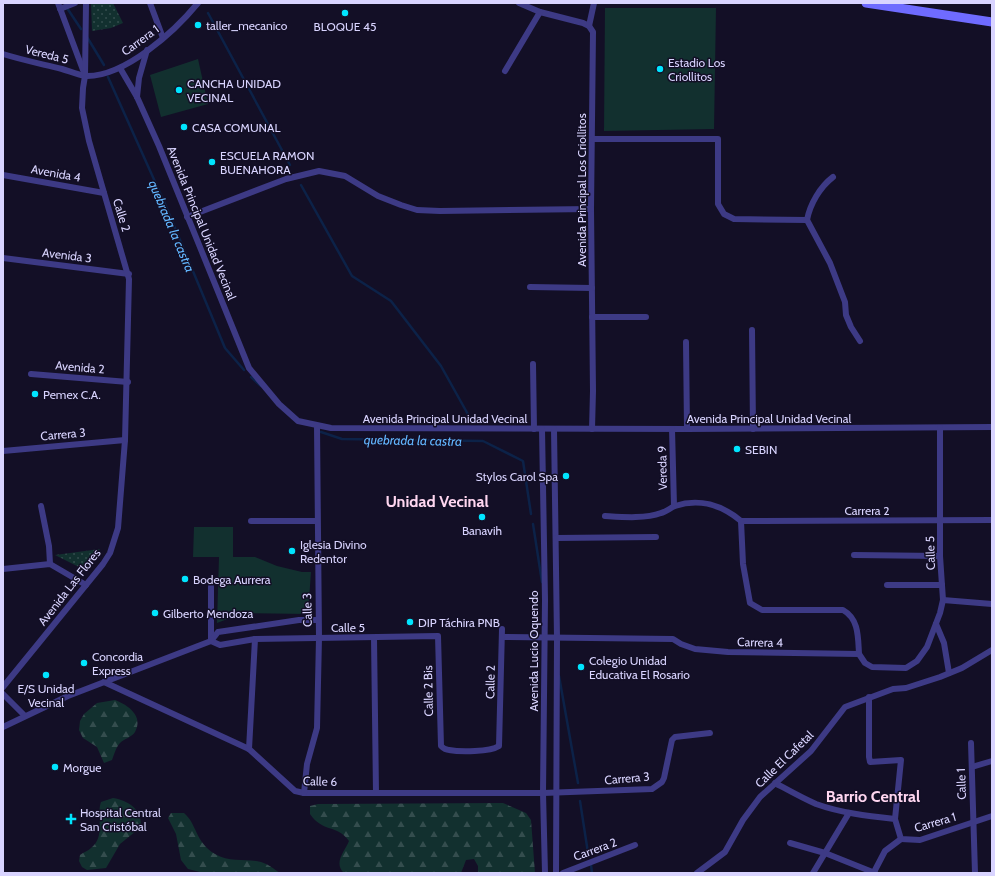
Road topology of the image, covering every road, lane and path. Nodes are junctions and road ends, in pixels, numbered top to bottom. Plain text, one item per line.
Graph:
1 (75, 3) edge
2 (86, 3) edge
3 (150, 3) edge
4 (198, 3) edge
5 (519, 3) edge
6 (594, 3) edge
7 (866, 3) edge
8 (59, 6) edge
9 (540, 12) junction
10 (992, 22) edge
11 (589, 26) junction
12 (163, 38) junction
13 (147, 50) junction
14 (3, 54) edge
15 (120, 68) junction
16 (505, 71) dead end
17 (85, 76) junction
18 (137, 97) junction
19 (592, 139) junction
20 (3, 175) edge
21 (834, 177) dead end
22 (104, 193) junction
23 (591, 208) junction
24 (187, 216) junction
25 (806, 220) junction
26 (3, 258) edge
27 (128, 274) junction
28 (530, 287) dead end
29 (592, 288) junction
30 (646, 317) dead end
31 (592, 318) junction
32 (752, 330) dead end
33 (860, 341) dead end
34 (686, 342) dead end
35 (533, 364) dead end
36 (31, 374) dead end
37 (128, 382) junction
38 (316, 426) junction
39 (992, 427) edge
40 (592, 428) junction
41 (940, 428) junction
42 (534, 429) junction
43 (542, 429) junction
44 (554, 429) junction
45 (672, 429) junction
46 (687, 429) junction
47 (753, 429) junction
48 (125, 440) junction
49 (3, 451) edge
50 (41, 506) dead end
51 (674, 506) junction
52 (605, 516) dead end
53 (992, 520) edge
54 (251, 521) dead end
55 (317, 521) junction
56 (741, 521) junction
57 (940, 521) junction
58 (656, 537) dead end
59 (556, 538) junction
60 (854, 555) dead end
61 (940, 556) junction
62 (50, 564) junction
63 (3, 568) edge
64 (86, 585) junction
65 (887, 585) dead end
66 (942, 585) junction
67 (211, 587) dead end
68 (943, 600) junction
69 (992, 604) edge
70 (318, 620) junction
71 (936, 624) junction
72 (502, 629) dead end
73 (438, 636) joint
74 (545, 637) junction
75 (319, 638) junction
76 (374, 638) junction
77 (502, 638) junction
78 (557, 638) junction
79 (255, 639) junction
80 (211, 641) junction
81 (992, 650) edge
82 (859, 654) junction
83 (949, 673) junction
84 (104, 682) junction
85 (3, 687) edge
86 (3, 694) edge
87 (870, 697) junction
88 (25, 716) junction
89 (3, 727) edge
90 (710, 733) dead end
91 (500, 736) joint
92 (971, 743) dead end
93 (249, 749) junction
94 (992, 761) edge
95 (972, 767) junction
96 (775, 783) junction
97 (304, 793) junction
98 (376, 793) junction
99 (543, 793) junction
100 (556, 793) junction
101 (849, 813) junction
102 (992, 816) edge
103 (895, 819) junction
104 (974, 822) junction
105 (901, 838) junction
106 (790, 843) dead end
107 (635, 845) dead end
108 (825, 853) junction
109 (545, 873) edge
110 (556, 873) edge
111 (562, 873) edge
112 (697, 873) edge
113 (813, 873) edge
114 (874, 873) edge
115 (975, 873) edge

1 - 8 street
2 - 17 street
3 - 12 street
4 - 12 street, Carrera 1
5 - 9 street
6 - 11 street
7 - 10 main road
8 - 17 street, Calle 2
9 - 11 street
9 - 16 street
11 - 19 street, Avenida Principal Los Criollitos
12 - 13 street, Carrera 1
13 - 15 street, Carrera 1
13 - 18 street
14 - 17 street, Vereda 5
15 - 17 street, Carrera 1
15 - 18 street, Avenida Principal Unidad Vecinal
17 - 22 street, Calle 2
18 - 24 street, Avenida Principal Unidad Vecinal
19 - 23 street, Avenida Principal Los Criollitos
19 - 25 street
20 - 22 street, Avenida 4
21 - 25 street
22 - 27 street, Calle 2
23 - 24 street
23 - 29 street, Avenida Principal Los Criollitos
24 - 38 street, Avenida Principal Unidad Vecinal
25 - 33 street
26 - 27 street, Avenida 3
27 - 37 street, Calle 2
28 - 29 street
29 - 31 street, Avenida Principal Los Criollitos
30 - 31 street
31 - 40 street, Avenida Principal Los Criollitos
32 - 47 street
34 - 46 street
35 - 42 street
36 - 37 street, Avenida 2
37 - 48 street, Calle 2
38 - 42 street, Avenida Principal Unidad Vecinal
38 - 55 street, Calle 3
39 - 41 street, Avenida Principal Unidad Vecinal
40 - 44 street, Avenida Principal Unidad Vecinal
40 - 45 street, Avenida Principal Unidad Vecinal
41 - 47 street, Avenida Principal Unidad Vecinal
41 - 57 street, Calle 5
42 - 43 street, Avenida Principal Unidad Vecinal
43 - 44 street, Avenida Principal Unidad Vecinal
43 - 74 street, Avenida Lucio Oquendo
44 - 59 street, Avenida Lucio Oquendo
45 - 46 street, Avenida Principal Unidad Vecinal
45 - 51 street, Vereda 9
46 - 47 street, Avenida Principal Unidad Vecinal
48 - 49 street, Carrera 3
48 - 64 street, Avenida Las Flores
50 - 62 street
51 - 52 street, Vereda 9
51 - 56 street, Vereda 9
53 - 57 street, Carrera 2
54 - 55 street
55 - 70 street, Calle 3
56 - 57 street, Carrera 2
56 - 82 street
57 - 61 street, Calle 5
58 - 59 street
59 - 78 street, Avenida Lucio Oquendo
60 - 61 street
61 - 66 street, Calle 5
62 - 63 street
62 - 64 street
64 - 85 street, Avenida Las Flores
65 - 66 street
66 - 68 street, Calle 5
67 - 80 street
68 - 69 street
68 - 71 street, Calle 5
70 - 75 street, Calle 3
70 - 80 street, Calle 5
71 - 82 street
71 - 83 street
72 - 77 street, Calle 2
73 - 76 street, Calle 5
73 - 91 street, Calle 2 Bis
74 - 77 street
74 - 78 street
74 - 99 street, Avenida Lucio Oquendo
75 - 76 street, Calle 5
75 - 79 street, Calle 5
75 - 97 street, Calle 3
76 - 98 street
77 - 91 street, Calle 2
78 - 82 street, Carrera 4
78 - 100 street, Avenida Lucio Oquendo
79 - 80 street, Calle 5
79 - 93 street
80 - 84 street, Calle 5
81 - 83 street, Calle El Cafetal
83 - 87 street, Calle El Cafetal
84 - 88 street, Calle 5
84 - 93 street, Calle 6
86 - 88 street
87 - 96 street, Calle El Cafetal
87 - 103 street
88 - 89 street, Calle 5
90 - 100 street, Carrera 3
92 - 95 street, Calle 1
93 - 97 street, Calle 6
94 - 95 street
95 - 104 street, Calle 1
96 - 101 street, Carrera 1
96 - 112 street, Calle El Cafetal
97 - 98 street, Calle 6
98 - 99 street, Calle 6
99 - 100 street
99 - 109 street, Avenida Lucio Oquendo
100 - 110 street, Avenida Lucio Oquendo
101 - 103 street, Carrera 1
101 - 108 street
102 - 104 street, Carrera 1
103 - 105 street, Carrera 1
104 - 105 street, Carrera 1
104 - 115 street, Calle 1
105 - 114 street
106 - 108 street
107 - 111 street, Carrera 2
108 - 113 street
108 - 114 street

